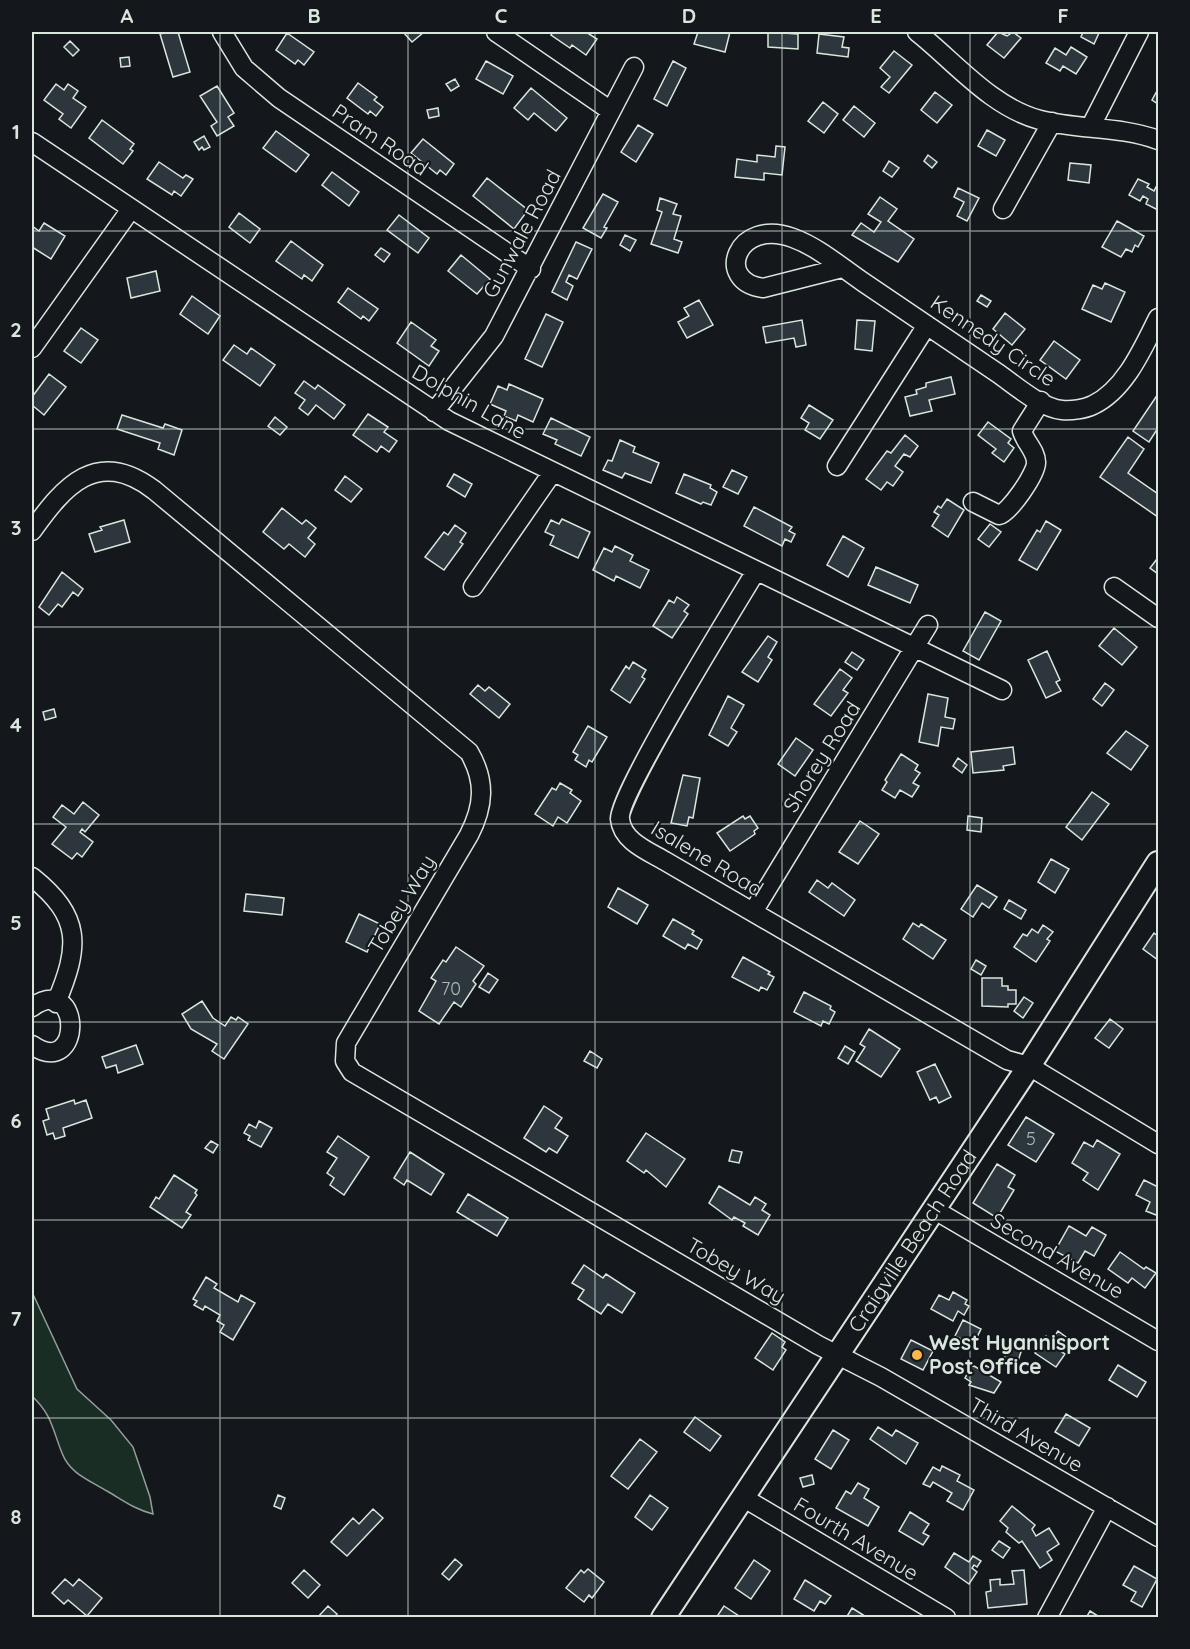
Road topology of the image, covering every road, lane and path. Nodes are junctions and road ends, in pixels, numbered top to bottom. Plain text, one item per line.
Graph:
1 (222, 32) edge
2 (496, 32) edge
3 (917, 32) edge
4 (1139, 32) edge
5 (634, 67) dead end
6 (611, 111) junction
7 (1052, 122) junction
8 (1091, 126) junction
9 (1158, 140) edge
10 (32, 142) edge
11 (131, 209) junction
12 (1004, 209) dead end
13 (842, 268) junction
14 (531, 269) junction
15 (1158, 318) edge
16 (927, 325) junction
17 (32, 348) edge
18 (1041, 401) junction
19 (434, 412) junction
20 (837, 466) dead end
21 (552, 473) junction
22 (972, 502) dead end
23 (32, 531) edge
24 (756, 571) junction
25 (1114, 587) dead end
26 (473, 588) dead end
27 (1158, 618) edge
28 (928, 625) dead end
29 (914, 649) junction
30 (1002, 690) dead end
31 (1158, 863) edge
32 (32, 877) edge
33 (753, 912) junction
34 (56, 1003) junction
35 (32, 1007) edge
36 (32, 1046) edge
37 (1029, 1066) junction
38 (1158, 1144) edge
39 (933, 1209) junction
40 (1158, 1341) edge
41 (839, 1354) junction
42 (744, 1498) junction
43 (1107, 1508) junction
44 (1158, 1537) edge
45 (663, 1617) edge
46 (946, 1617) edge
47 (1047, 1617) edge

1 - 14 street, Pram Road
2 - 6 street
3 - 7 street
4 - 8 street
5 - 6 street, Gunwale Road
6 - 14 street, Gunwale Road
7 - 8 street
7 - 12 street
8 - 9 street
10 - 11 street, Dolphin Lane
11 - 17 street
11 - 19 street, Dolphin Lane
13 - 13 street, Kennedy Circle
13 - 16 street, Kennedy Circle
14 - 19 street, Gunwale Road
15 - 18 street, Kennedy Circle
16 - 18 street, Kennedy Circle
16 - 20 street
18 - 22 street
19 - 21 street, Dolphin Lane
21 - 24 street, Dolphin Lane
21 - 26 street
23 - 41 street, Tobey Way
24 - 29 street, Dolphin Lane
24 - 33 street, Isalene Road
25 - 27 street
28 - 29 street, Shorey Road
29 - 30 street, Dolphin Lane
29 - 33 street, Shorey Road
31 - 37 main road, Craigville Beach Road
32 - 34 street
33 - 37 street, Isalene Road
34 - 35 street
34 - 36 street
37 - 38 street, Isalene Road
37 - 39 main road, Craigville Beach Road
39 - 40 street, Second Avenue
39 - 41 main road, Craigville Beach Road
41 - 42 main road, Craigville Beach Road
41 - 43 street, Third Avenue
42 - 45 main road, Craigville Beach Road
42 - 46 street, Fourth Avenue
43 - 44 street, Third Avenue
43 - 47 street

